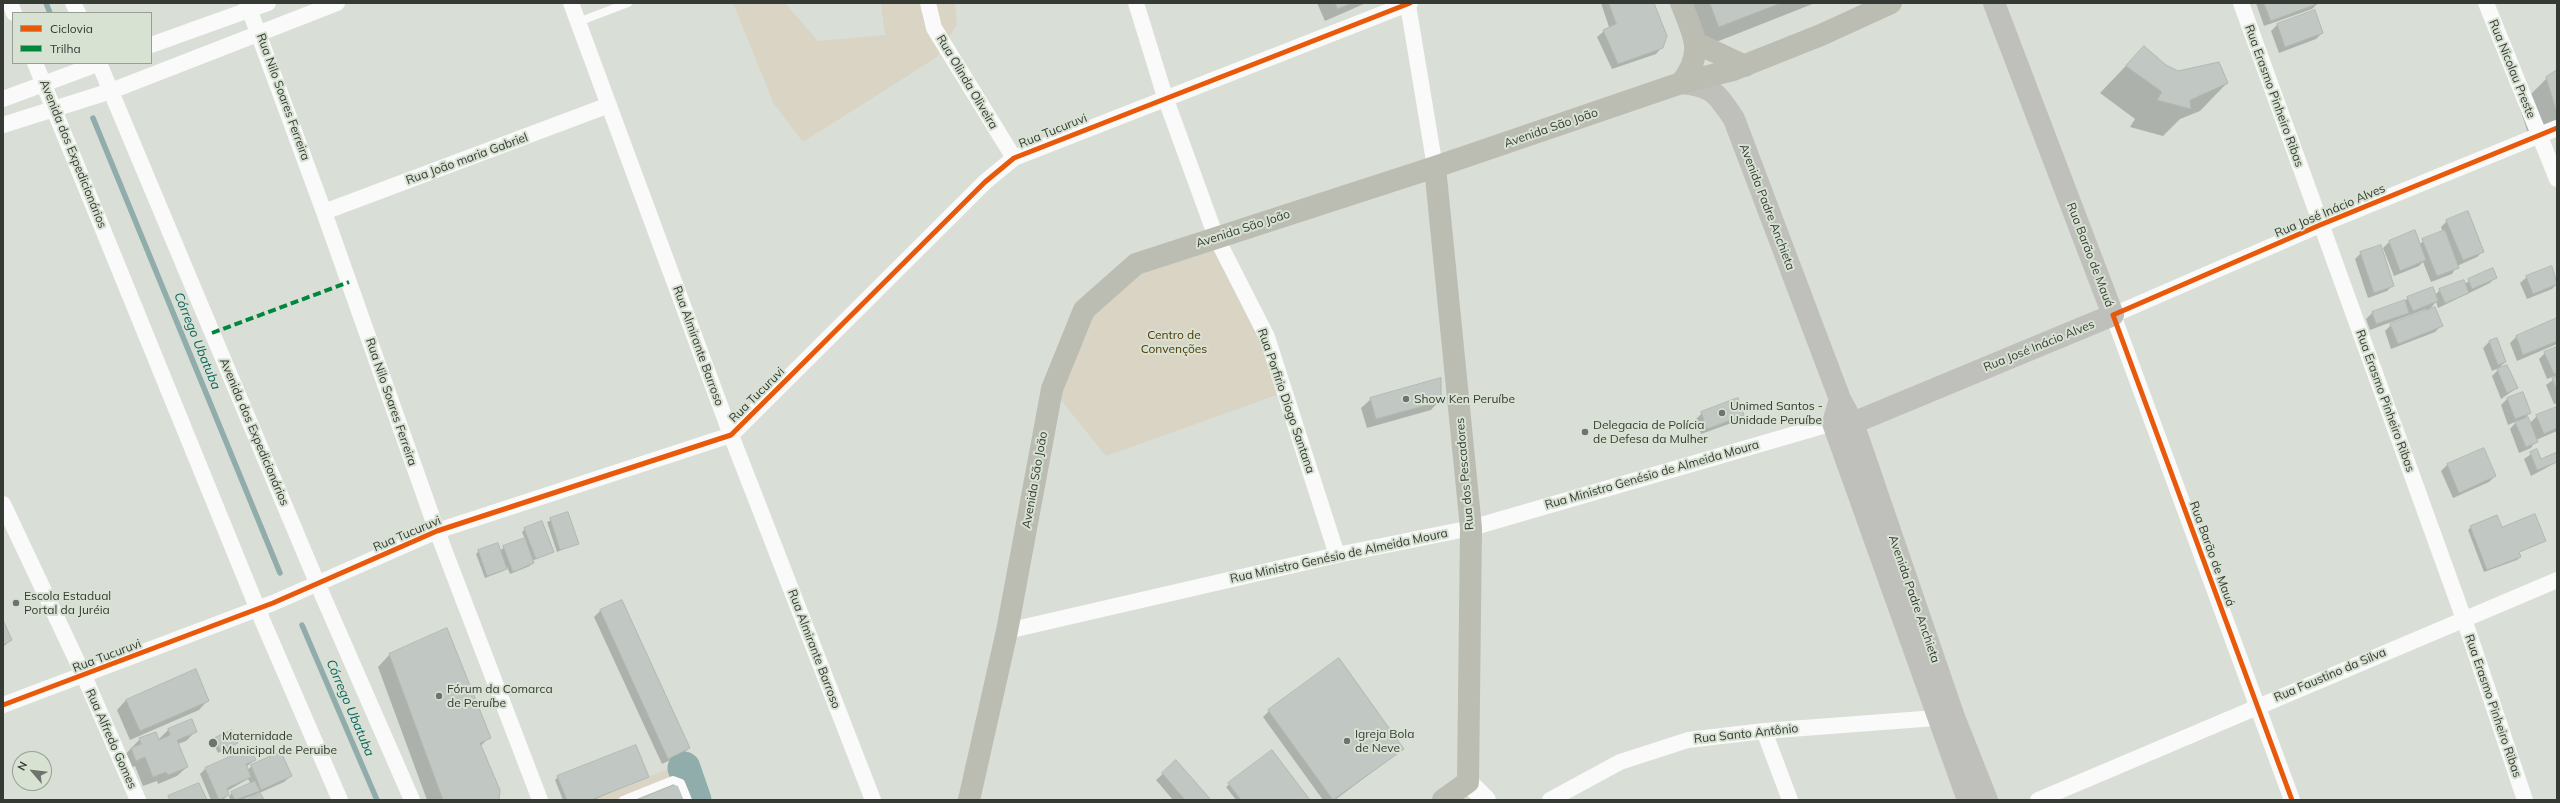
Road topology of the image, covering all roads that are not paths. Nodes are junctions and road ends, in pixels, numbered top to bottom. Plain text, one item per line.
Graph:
1 (73, 3) edge
2 (268, 3) edge
3 (337, 3) edge
4 (571, 3) edge
5 (628, 3) edge
6 (928, 3) edge
7 (1136, 3) edge
8 (1681, 3) edge
9 (1892, 3) edge
10 (1994, 3) edge
11 (2241, 3) edge
12 (2486, 3) edge
13 (1409, 4) edge
14 (248, 6) edge
15 (78, 12) edge
16 (578, 22) junction
17 (260, 33) junction
18 (1696, 43) junction
19 (152, 45) edge
20 (35, 64) edge
21 (97, 64) edge
22 (100, 64) edge
23 (1745, 66) junction
24 (1681, 83) junction
25 (44, 85) junction
26 (111, 91) junction
27 (1165, 97) junction
28 (3, 100) edge
29 (609, 105) junction
30 (54, 108) junction
31 (3, 125) edge
32 (2557, 128) edge
33 (2539, 135) junction
34 (1014, 158) junction
35 (1435, 167) junction
36 (2557, 179) edge
37 (324, 212) junction
38 (2320, 225) junction
39 (1216, 237) junction
40 (2113, 315) junction
41 (1843, 423) junction
42 (731, 435) junction
43 (3, 504) edge
44 (1471, 528) junction
45 (437, 531) junction
46 (1337, 555) junction
47 (2557, 580) edge
48 (318, 585) junction
49 (258, 609) junction
50 (2464, 618) junction
51 (1007, 631) junction
52 (84, 676) junction
53 (3, 705) edge
54 (2257, 705) junction
55 (1946, 717) junction
56 (1764, 731) junction
57 (1468, 782) junction
58 (138, 800) edge
59 (340, 800) edge
60 (412, 800) edge
61 (540, 800) edge
62 (623, 800) edge
63 (688, 800) edge
64 (874, 800) edge
65 (969, 800) edge
66 (1443, 800) edge
67 (1486, 800) edge
68 (1550, 800) edge
69 (1790, 800) edge
70 (1968, 800) edge
71 (1987, 800) edge
72 (2038, 800) edge
73 (2292, 800) edge
74 (2525, 800) edge

1 - 15 street
2 - 14 street
3 - 17 street
4 - 16 street, Rua Almirante Barroso
5 - 16 lane
6 - 34 street, Rua Olinda Oliveira
7 - 27 street, Rua Porfirio Diogo Santana
8 - 18 main road
9 - 23 main road, Avenida São João
10 - 40 main road, Rua Barão de Mauá
11 - 38 street, Rua Erasmo Pinheiro Ribas
12 - 33 street, Rua Nicolau Preste
13 - 27 street, Rua Tucuruvi
13 - 35 street
14 - 17 street, Rua Nilo Soares Ferreira
14 - 19 street
16 - 29 street, Rua Almirante Barroso
17 - 26 street
17 - 37 street, Rua Nilo Soares Ferreira
18 - 23 main road
18 - 24 main road
20 - 25 street, Avenida dos Expedicionários
21 - 25 street
22 - 26 street, Avenida dos Expedicionários
23 - 24 main road, Avenida São João
24 - 35 main road, Avenida São João
24 - 41 main road, Avenida Padre Anchieta
25 - 28 street
25 - 30 street, Avenida dos Expedicionários
26 - 30 street
26 - 48 street, Avenida dos Expedicionários
27 - 34 street, Rua Tucuruvi
27 - 39 street, Rua Porfirio Diogo Santana
29 - 37 street, Rua João maria Gabriel
29 - 42 street, Rua Almirante Barroso
30 - 31 street
30 - 49 street, Avenida dos Expedicionários
32 - 33 street, Rua José Inácio Alves
33 - 36 street, Rua Nicolau Preste
33 - 38 street, Rua José Inácio Alves
34 - 42 street, Rua Tucuruvi
35 - 39 main road, Avenida São João
35 - 44 main road, Rua dos Pescadores
37 - 45 street, Rua Nilo Soares Ferreira
38 - 40 street, Rua José Inácio Alves
38 - 50 street, Rua Erasmo Pinheiro Ribas
39 - 46 street, Rua Porfirio Diogo Santana
39 - 51 main road, Avenida São João
40 - 41 main road, Rua José Inácio Alves
40 - 54 street, Rua Barão de Mauá
41 - 44 street, Rua Ministro Genésio de Almeida Moura
41 - 55 main road, Avenida Padre Anchieta
42 - 45 street, Rua Tucuruvi
42 - 64 street, Rua Almirante Barroso
43 - 52 street, Rua Alfredo Gomes
44 - 46 street, Rua Ministro Genésio de Almeida Moura
44 - 57 main road, Rua dos Pescadores
45 - 48 street, Rua Tucuruvi
45 - 61 street, Rua Nilo Soares Ferreira
46 - 51 street, Rua Ministro Genésio de Almeida Moura
47 - 50 street, Rua Faustino da Silva
48 - 49 street, Rua Tucuruvi
48 - 60 street, Avenida dos Expedicionários
49 - 52 street, Rua Tucuruvi
49 - 59 street, Avenida dos Expedicionários
50 - 54 street, Rua Faustino da Silva
50 - 74 street, Rua Erasmo Pinheiro Ribas
51 - 65 main road, Avenida São João
52 - 53 street, Rua Tucuruvi
52 - 58 street, Rua Alfredo Gomes
54 - 72 street, Rua Faustino da Silva
54 - 73 street, Rua Barão de Mauá
55 - 56 street, Rua Santo Antônio
55 - 70 main road, Avenida Padre Anchieta
55 - 71 main road, Avenida Padre Anchieta
56 - 68 street, Rua Santo Antônio
56 - 69 street
57 - 66 main road
57 - 67 street
62 - 63 lane

